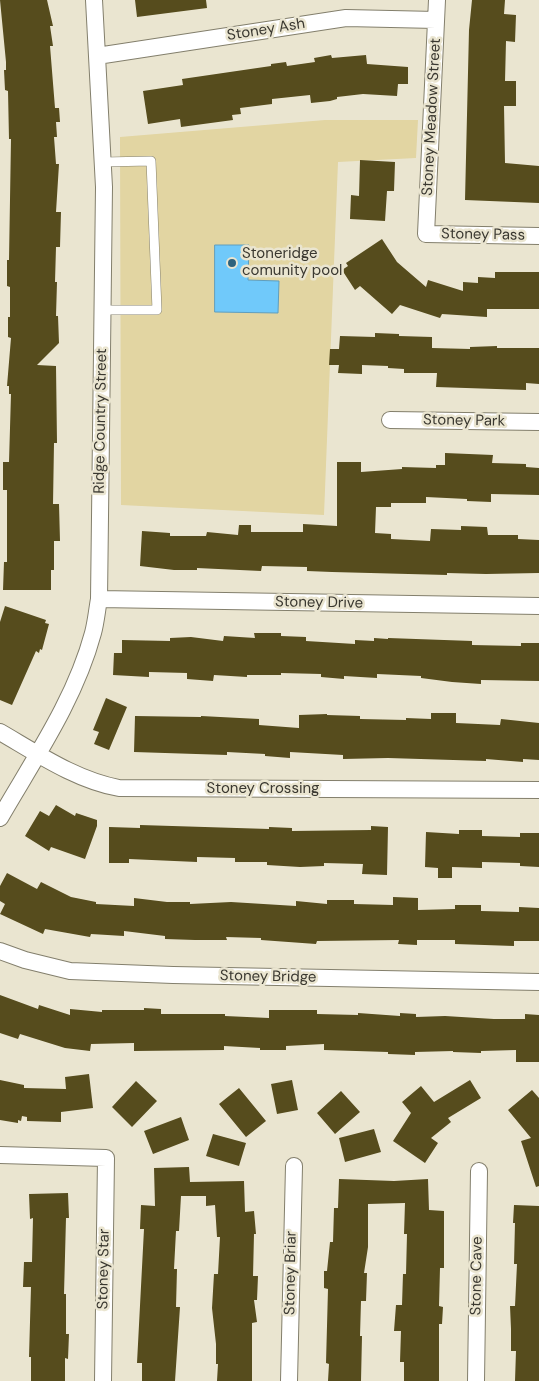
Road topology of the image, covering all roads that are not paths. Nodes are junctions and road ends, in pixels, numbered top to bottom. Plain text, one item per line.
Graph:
1 (94, 0) edge
2 (437, 0) edge
3 (436, 20) junction
4 (97, 56) junction
5 (103, 162) junction
6 (426, 234) joint
7 (539, 236) edge
8 (103, 310) junction
9 (390, 420) dead end
10 (539, 422) edge
11 (99, 599) junction
12 (539, 606) edge
13 (0, 732) edge
14 (37, 753) junction
15 (539, 790) edge
16 (0, 818) edge
17 (0, 952) edge
18 (539, 982) edge
19 (0, 1155) edge
20 (294, 1166) dead end
21 (479, 1171) dead end
22 (103, 1381) edge
23 (289, 1381) edge
24 (476, 1381) edge

1 - 4 street, Ridge Country Street
2 - 3 street, Stoney Meadow Street
3 - 4 street, Stoney Ash
3 - 6 street, Stoney Meadow Street
4 - 5 street, Ridge Country Street
5 - 8 street, Ridge Country Street
5 - 8 lane
6 - 7 street, Stoney Pass
8 - 11 street, Ridge Country Street
9 - 10 street, Stoney Park
11 - 12 street, Stoney Drive
11 - 14 street, Ridge Country Street
13 - 14 street, Stoney Crossing
14 - 15 street, Stoney Crossing
14 - 16 street, Ridge Country Street
17 - 18 street, Stoney Bridge
19 - 22 street, Stoney Star
20 - 23 street, Stoney Briar
21 - 24 street, Stone Cave

